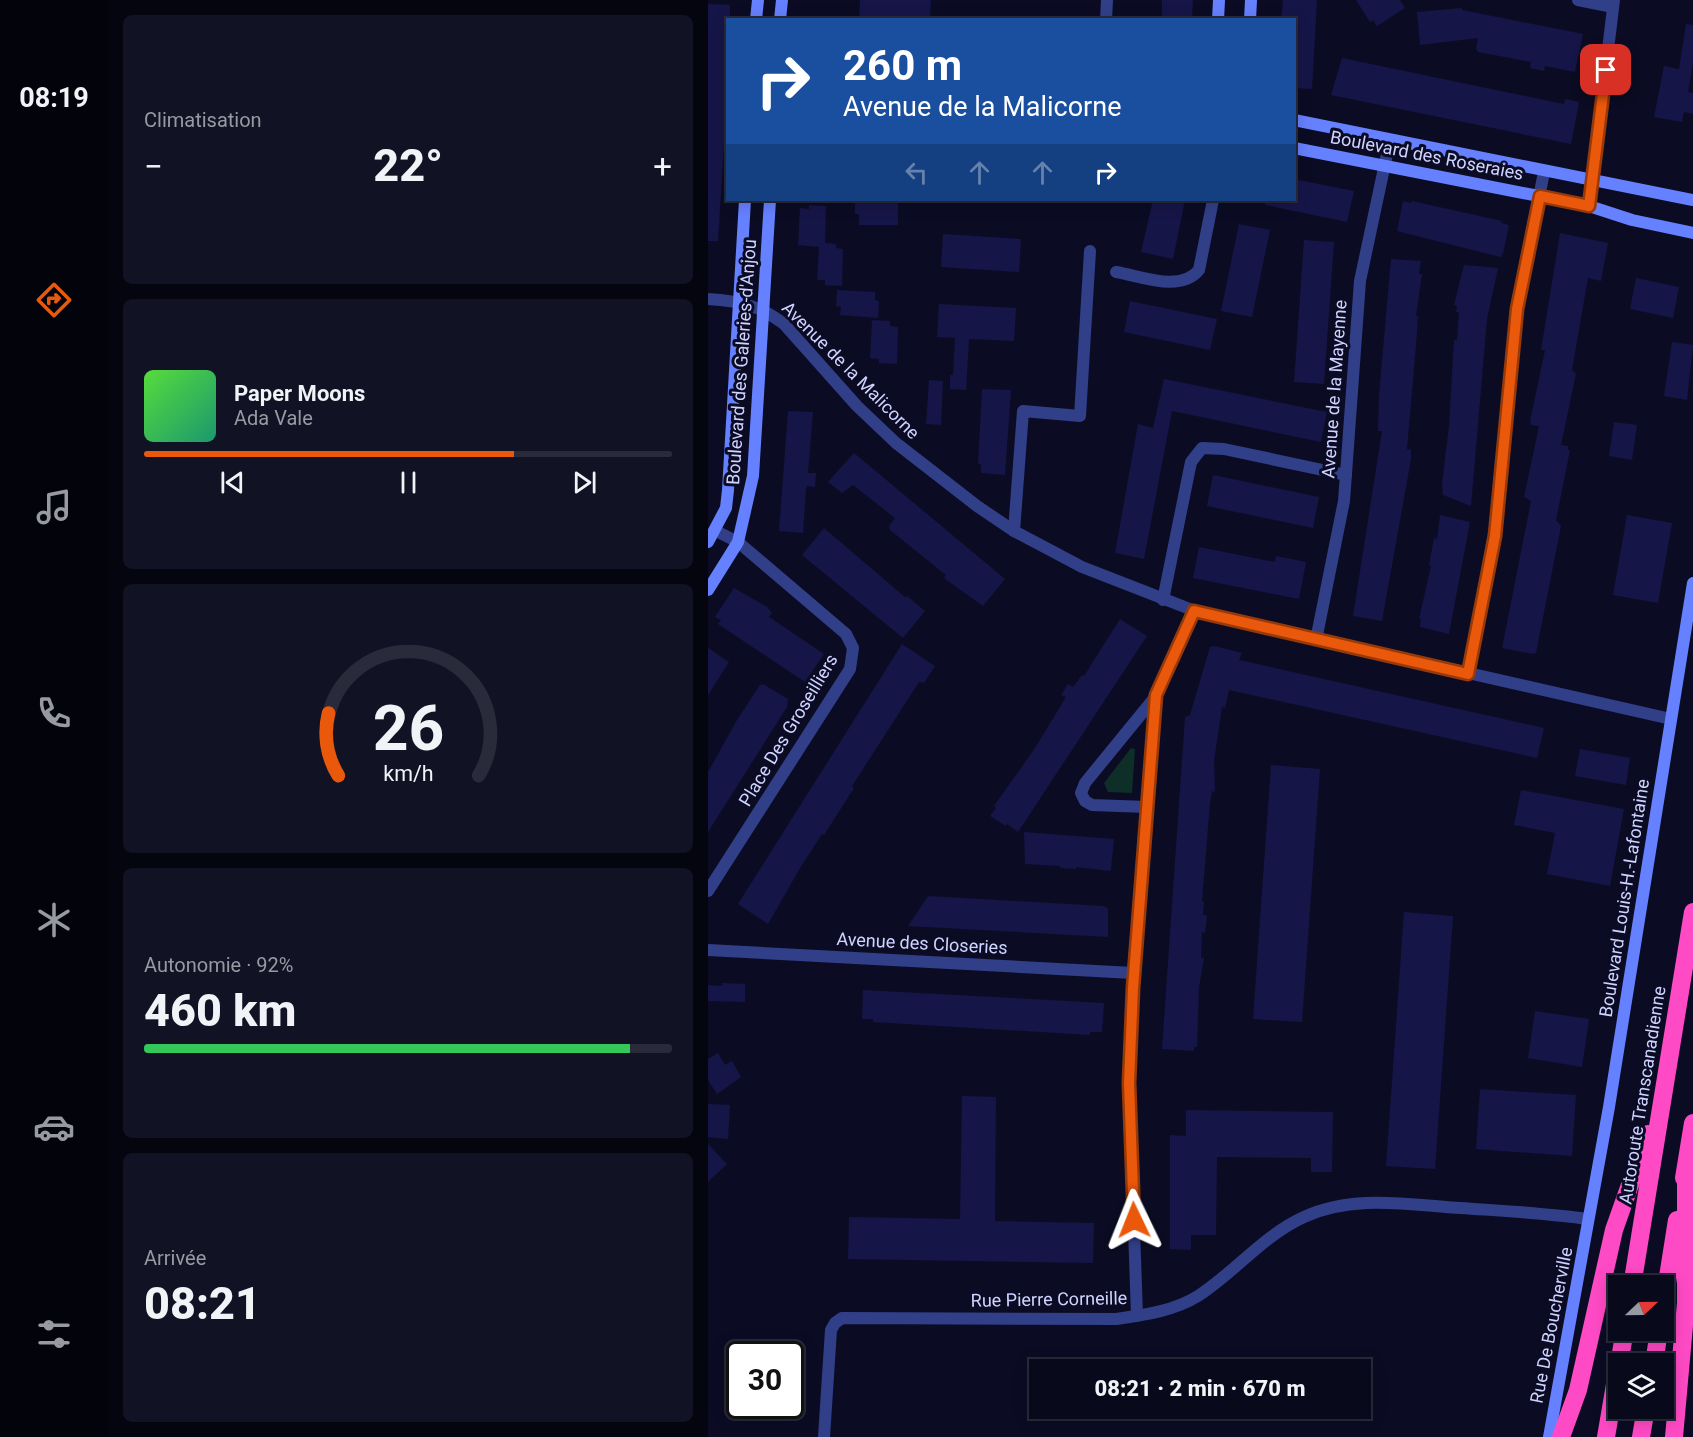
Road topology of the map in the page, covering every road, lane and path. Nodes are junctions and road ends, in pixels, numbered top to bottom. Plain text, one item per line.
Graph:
1 (758, 0) edge
2 (782, 0) edge
3 (1107, 0) edge
4 (1219, 0) edge
5 (1251, 0) edge
6 (1578, 0) edge
7 (1614, 3) edge
8 (756, 18) edge
9 (780, 18) edge
10 (1106, 18) edge
11 (1218, 18) edge
12 (1250, 18) edge
13 (1296, 120) edge
14 (1390, 140) junction
15 (1296, 148) edge
16 (1384, 166) junction
17 (1544, 172) junction
18 (1593, 181) junction
19 (1540, 196) junction
20 (1693, 200) edge
21 (745, 201) edge
22 (770, 201) edge
23 (1213, 201) edge
24 (1589, 206) junction
25 (1693, 232) edge
26 (1090, 251) dead end
27 (1116, 272) dead end
28 (708, 299) edge
29 (739, 302) junction
30 (764, 309) junction
31 (1346, 475) junction
32 (716, 531) junction
33 (1014, 531) junction
34 (708, 542) edge
35 (738, 542) junction
36 (1693, 583) edge
37 (708, 590) edge
38 (1163, 600) junction
39 (1194, 611) junction
40 (1316, 640) junction
41 (1468, 674) junction
42 (1156, 695) junction
43 (1671, 719) junction
44 (1147, 807) junction
45 (708, 891) edge
46 (1693, 912) edge
47 (708, 950) edge
48 (1133, 973) junction
49 (1664, 1090) junction
50 (1693, 1123) edge
51 (1686, 1168) junction
52 (1588, 1219) junction
53 (1634, 1275) edge
54 (1668, 1275) edge
55 (1137, 1316) junction
56 (1609, 1419) edge
57 (1644, 1419) edge
58 (824, 1437) edge
59 (1549, 1437) edge
60 (1561, 1437) edge
61 (1606, 1437) edge
62 (1641, 1437) edge
63 (1674, 1437) edge

1 - 8 street
2 - 9 street
3 - 10 street
4 - 11 street
5 - 12 street
6 - 7 street
7 - 18 street
13 - 14 street, Boulevard des Roseraies
14 - 16 street, Avenue de la Mayenne
14 - 17 street, Boulevard des Roseraies
15 - 16 street, Boulevard des Roseraies
16 - 19 street, Boulevard des Roseraies
16 - 31 street, Avenue de la Mayenne
17 - 18 street, Boulevard des Roseraies
17 - 19 street
18 - 20 street, Boulevard des Roseraies
18 - 24 street
19 - 24 street, Boulevard des Roseraies
19 - 41 street
21 - 29 street, Boulevard des Galeries-d'Anjou
22 - 30 street, Boulevard des Galeries-d'Anjou
23 - 27 street
24 - 25 street, Boulevard des Roseraies
26 - 33 street
28 - 29 street, Avenue de la Malicorne
29 - 30 street, Avenue de la Malicorne
29 - 32 street, Boulevard des Galeries-d'Anjou
30 - 33 street, Avenue de la Malicorne
30 - 35 street, Boulevard des Galeries-d'Anjou
31 - 38 street
31 - 40 street, Avenue de la Mayenne
32 - 34 street, Boulevard des Galeries-d'Anjou
32 - 35 street, Place Des Groseilliers
33 - 38 street, Avenue de la Malicorne
35 - 37 street, Boulevard des Galeries-d'Anjou
35 - 45 street, Place Des Groseilliers
36 - 43 street, Boulevard Louis-H.-Lafontaine
38 - 39 street, Avenue de la Malicorne
39 - 40 street, Avenue de la Malicorne
39 - 42 street
40 - 41 street, Avenue de la Malicorne
41 - 43 street, Avenue de la Malicorne
42 - 44 street
42 - 44 street
43 - 52 street, Boulevard Louis-H.-Lafontaine
44 - 48 street
46 - 49 highway, Autoroute Transcanadienne
47 - 48 street, Avenue des Closeries
48 - 55 street
49 - 53 highway, Autoroute Transcanadienne
49 - 60 highway
50 - 51 highway
51 - 54 highway
51 - 63 highway
52 - 55 street, Rue Pierre Corneille
52 - 59 street, Rue De Boucherville
55 - 58 street, Rue Pierre Corneille
56 - 61 highway
57 - 62 highway

